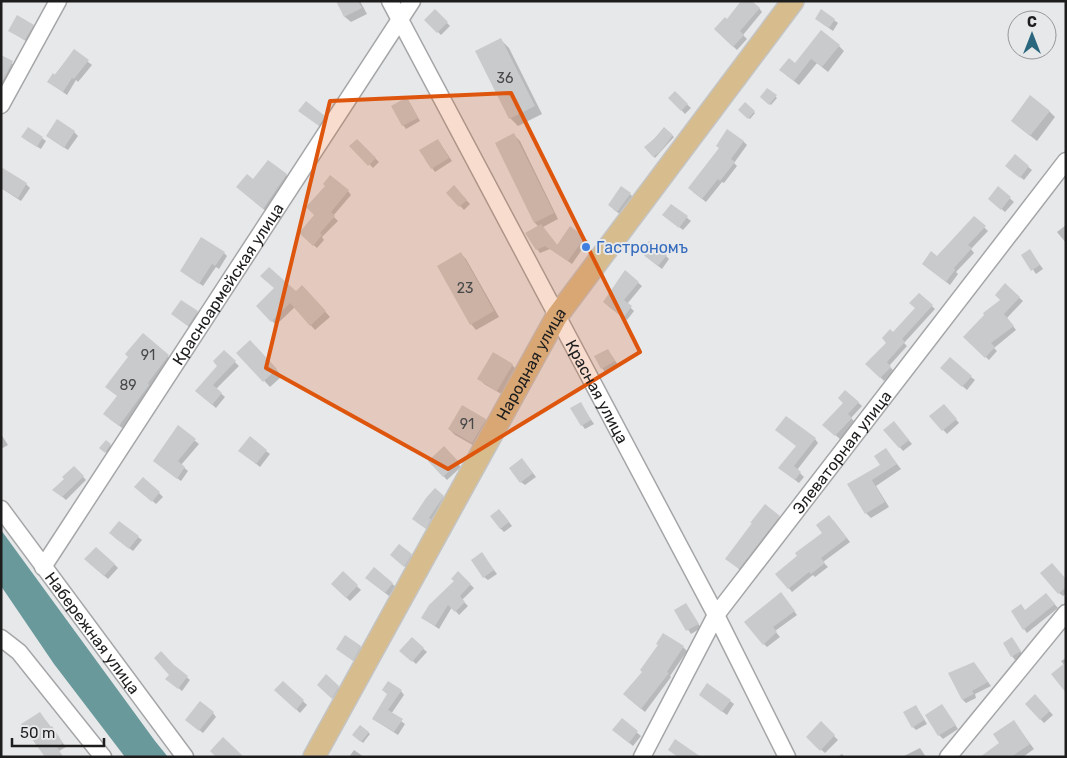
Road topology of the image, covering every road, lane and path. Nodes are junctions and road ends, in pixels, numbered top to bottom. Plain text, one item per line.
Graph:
1 (58, 1) edge
2 (390, 1) edge
3 (412, 1) edge
4 (793, 1) edge
5 (400, 19) junction
6 (1, 105) edge
7 (1066, 162) edge
8 (557, 316) junction
9 (1, 509) edge
10 (43, 567) junction
11 (1066, 613) edge
12 (716, 616) junction
13 (1, 638) edge
14 (102, 757) edge
15 (185, 757) edge
16 (314, 757) edge
17 (642, 757) edge
18 (787, 757) edge
19 (948, 757) edge

1 - 6 street
2 - 5 street, Красная улица
3 - 5 street, Красноармейская улица
4 - 8 main road, Народная улица
5 - 8 street, Красная улица
5 - 10 street, Красноармейская улица
7 - 12 street, Элеваторная улица
8 - 12 street, Красная улица
8 - 16 main road, Народная улица
9 - 10 street, Набережная улица
10 - 15 street, Набережная улица
11 - 19 street
12 - 17 street, Элеваторная улица
12 - 18 street, Красная улица
13 - 14 street

